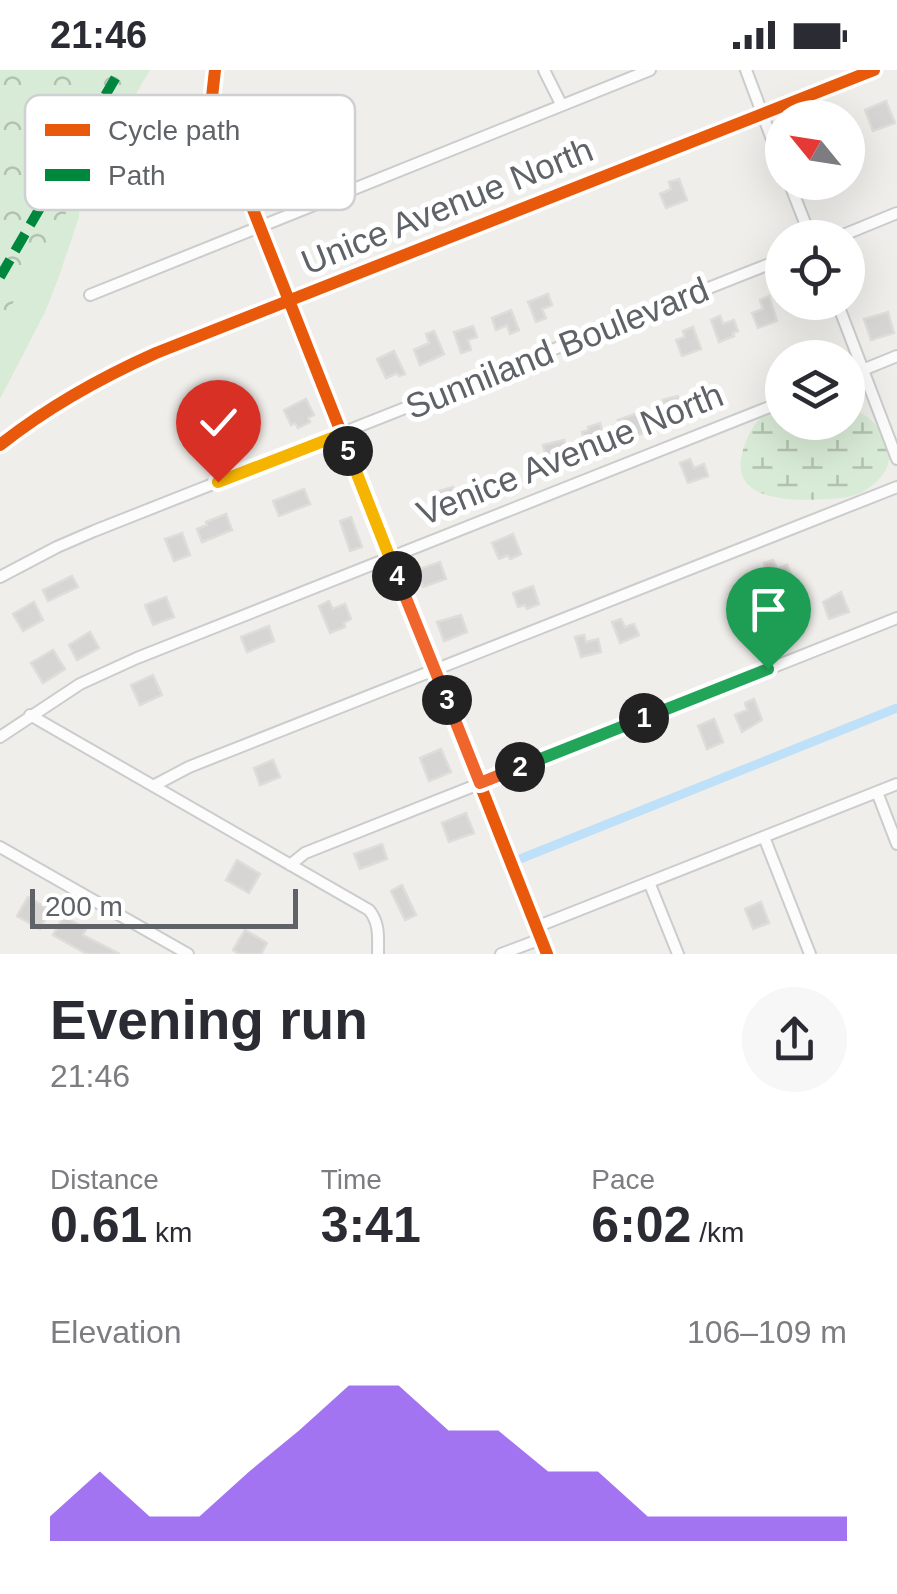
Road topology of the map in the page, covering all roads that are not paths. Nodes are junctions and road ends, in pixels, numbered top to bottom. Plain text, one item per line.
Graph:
1 (214, 70) edge
2 (544, 70) edge
3 (650, 70) edge
4 (746, 70) edge
5 (874, 70) edge
6 (212, 95) edge
7 (561, 104) junction
8 (761, 114) junction
9 (765, 124) edge
10 (355, 189) edge
11 (253, 210) edge
12 (304, 210) edge
13 (897, 213) edge
14 (865, 226) edge
15 (260, 228) junction
16 (765, 266) edge
17 (90, 295) dead end
18 (288, 301) junction
19 (897, 356) edge
20 (865, 369) edge
21 (865, 375) edge
22 (765, 409) edge
23 (342, 434) junction
24 (0, 445) edge
25 (897, 458) edge
26 (897, 487) edge
27 (390, 558) junction
28 (0, 577) edge
29 (897, 618) edge
30 (435, 671) junction
31 (30, 715) junction
32 (0, 736) edge
33 (480, 783) junction
34 (897, 784) edge
35 (153, 786) junction
36 (877, 792) junction
37 (764, 836) junction
38 (897, 844) edge
39 (0, 848) edge
40 (290, 865) junction
41 (649, 882) junction
42 (539, 933) junction
43 (188, 954) edge
44 (378, 954) edge
45 (502, 954) edge
46 (547, 954) edge
47 (678, 954) edge
48 (810, 954) edge

1 - 6 street
2 - 7 street
3 - 7 street
4 - 8 street
5 - 8 street, Unice Avenue North
7 - 10 street
8 - 9 street
8 - 18 street, Unice Avenue North
11 - 15 street
12 - 15 street
13 - 14 street
15 - 17 street
15 - 18 street
16 - 23 street, Sunniland Boulevard
18 - 23 street
18 - 24 street, Unice Avenue North
19 - 20 street
21 - 25 street
22 - 27 street, Venice Avenue North
23 - 27 street
23 - 28 street, Sunniland Boulevard
26 - 30 street
27 - 30 street
27 - 31 street, Venice Avenue North
29 - 33 street
30 - 33 street
30 - 35 street
31 - 32 street, Venice Avenue North
31 - 35 street
33 - 40 street
33 - 42 street
34 - 36 street
35 - 40 street
36 - 37 street
36 - 38 street
37 - 41 street
37 - 48 street
39 - 43 street
40 - 44 street
41 - 42 street
41 - 47 street
42 - 45 street
42 - 46 street

